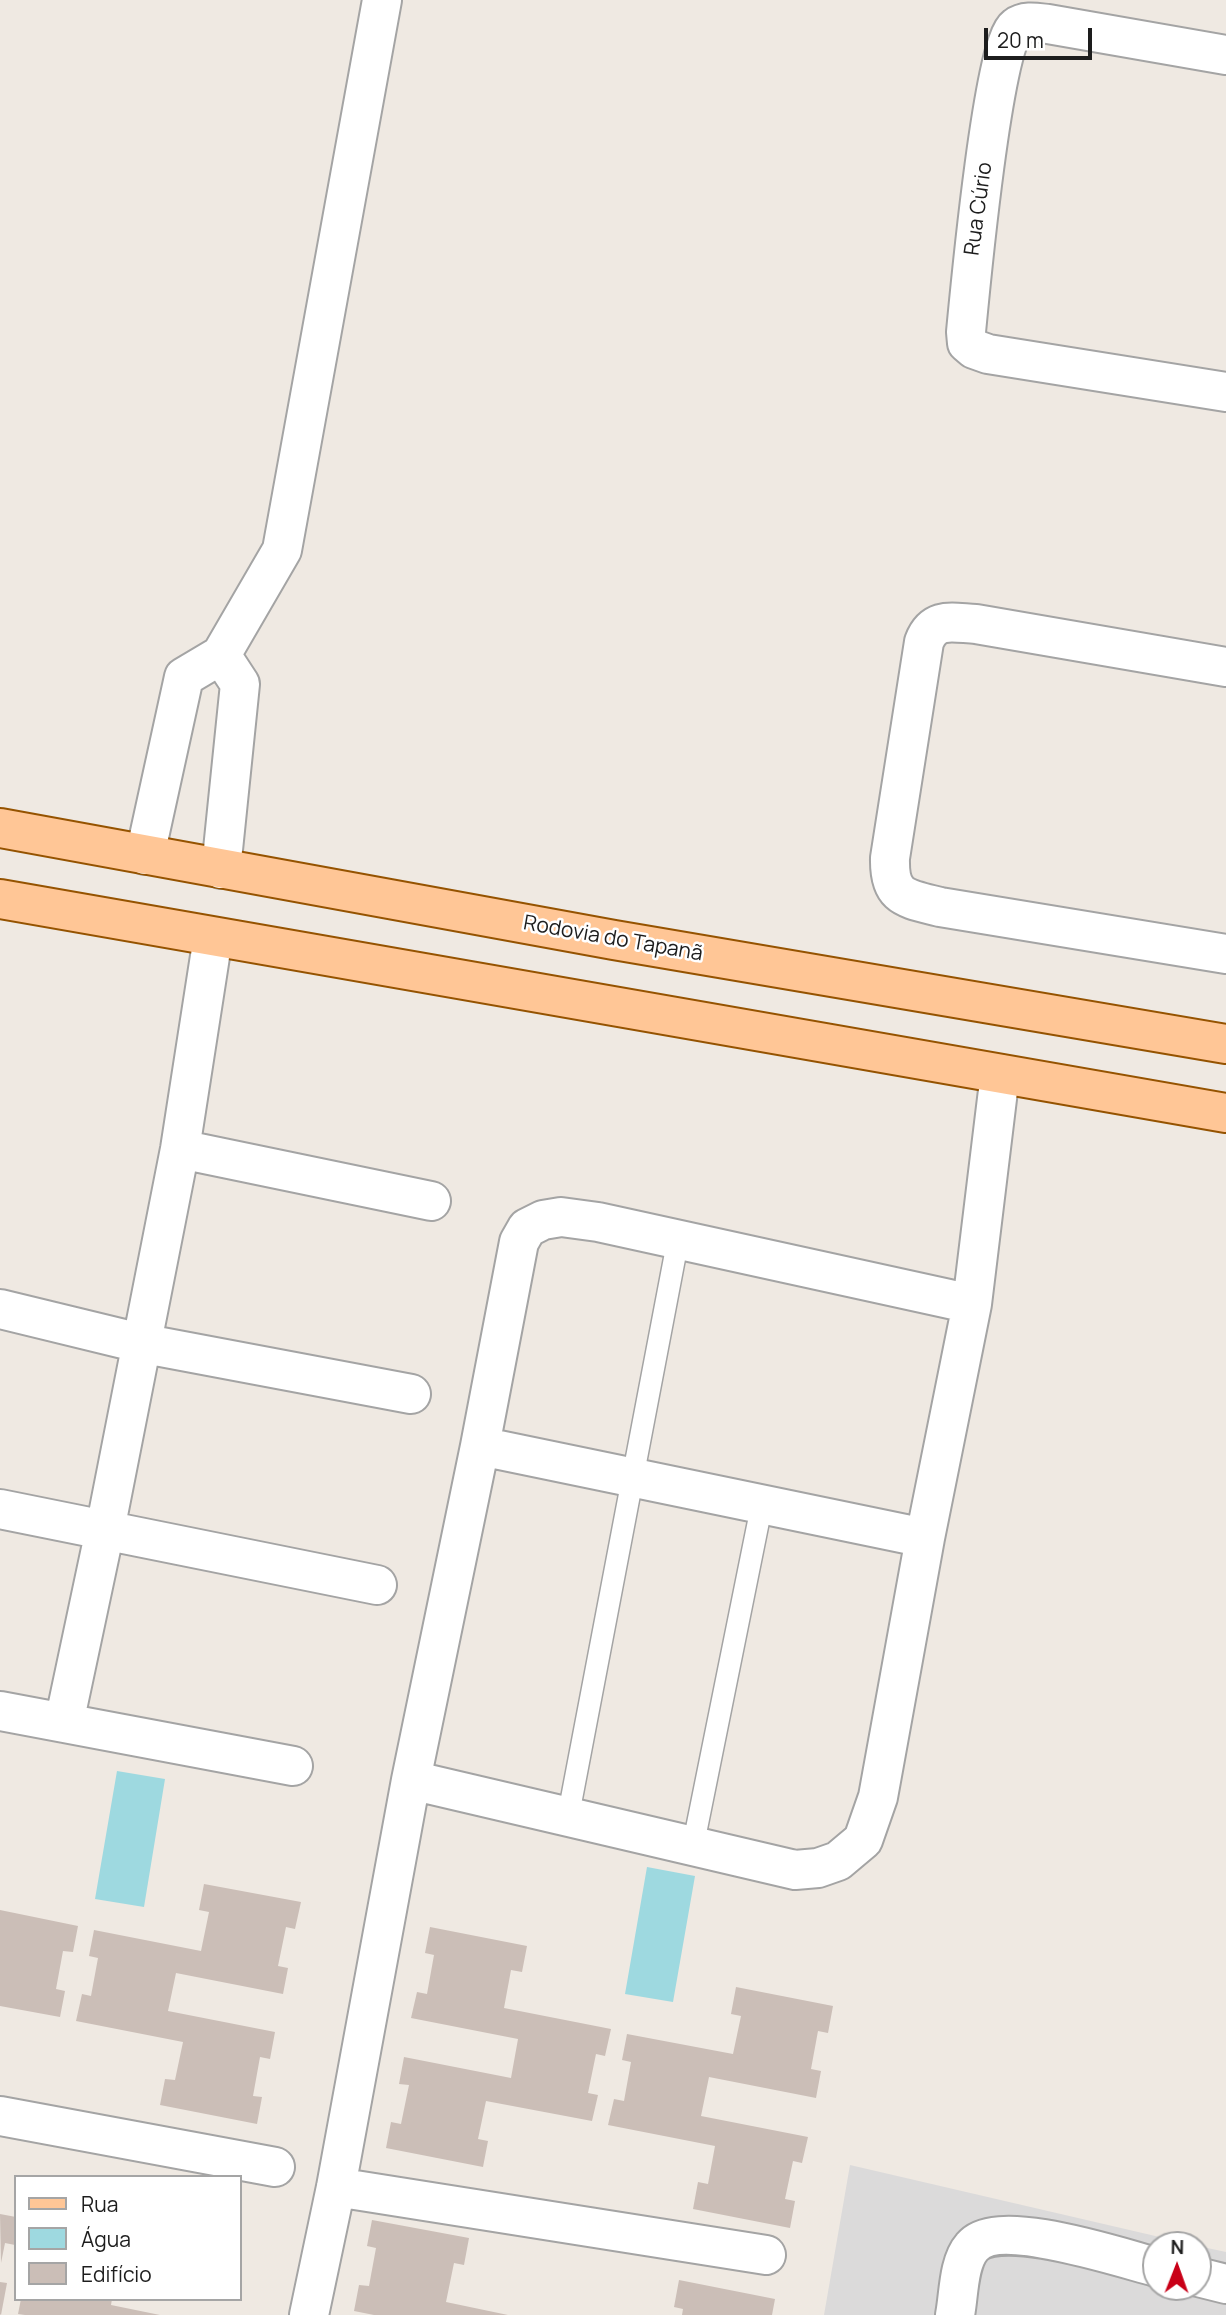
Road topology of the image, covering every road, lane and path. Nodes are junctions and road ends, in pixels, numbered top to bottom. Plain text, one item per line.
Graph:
1 (382, 0) edge
2 (1226, 55) edge
3 (1226, 392) edge
4 (221, 655) junction
5 (1226, 667) edge
6 (0, 828) edge
7 (145, 855) junction
8 (221, 869) junction
9 (0, 899) edge
10 (213, 937) junction
11 (1226, 954) edge
12 (1226, 1044) edge
13 (1000, 1074) junction
14 (1226, 1113) edge
15 (180, 1149) junction
16 (431, 1201) dead end
17 (678, 1240) junction
18 (972, 1304) junction
19 (0, 1309) edge
20 (140, 1343) junction
21 (411, 1394) dead end
22 (480, 1446) junction
23 (633, 1477) junction
24 (762, 1504) junction
25 (0, 1509) edge
26 (105, 1530) junction
27 (925, 1538) junction
28 (377, 1585) dead end
29 (0, 1711) edge
30 (64, 1723) junction
31 (293, 1766) dead end
32 (411, 1780) junction
33 (568, 1817) junction
34 (693, 1846) junction
35 (0, 2116) edge
36 (275, 2167) dead end
37 (336, 2187) junction
38 (766, 2255) dead end
39 (1142, 2263) edge
40 (309, 2315) edge
41 (955, 2315) edge

1 - 4 street
2 - 3 street, Rua Cúrio
4 - 7 street
4 - 8 street
5 - 11 street
6 - 7 main road, Rodovia do Tapanã
7 - 8 main road, Rodovia do Tapanã
8 - 12 main road, Rodovia do Tapanã
9 - 10 main road
10 - 13 main road
10 - 15 street
13 - 14 main road
13 - 18 street
15 - 16 street
15 - 20 street
17 - 18 street
17 - 22 street
17 - 23 lane
18 - 27 street
19 - 20 street
20 - 21 street
20 - 26 street
22 - 23 street
22 - 32 street
23 - 24 street
23 - 33 lane
24 - 27 street
24 - 34 lane
25 - 26 street
26 - 28 street
26 - 30 street
27 - 34 street
29 - 30 street
30 - 31 street
32 - 33 street
32 - 37 street
33 - 34 street
35 - 36 street
37 - 38 street
37 - 40 street
39 - 41 street

